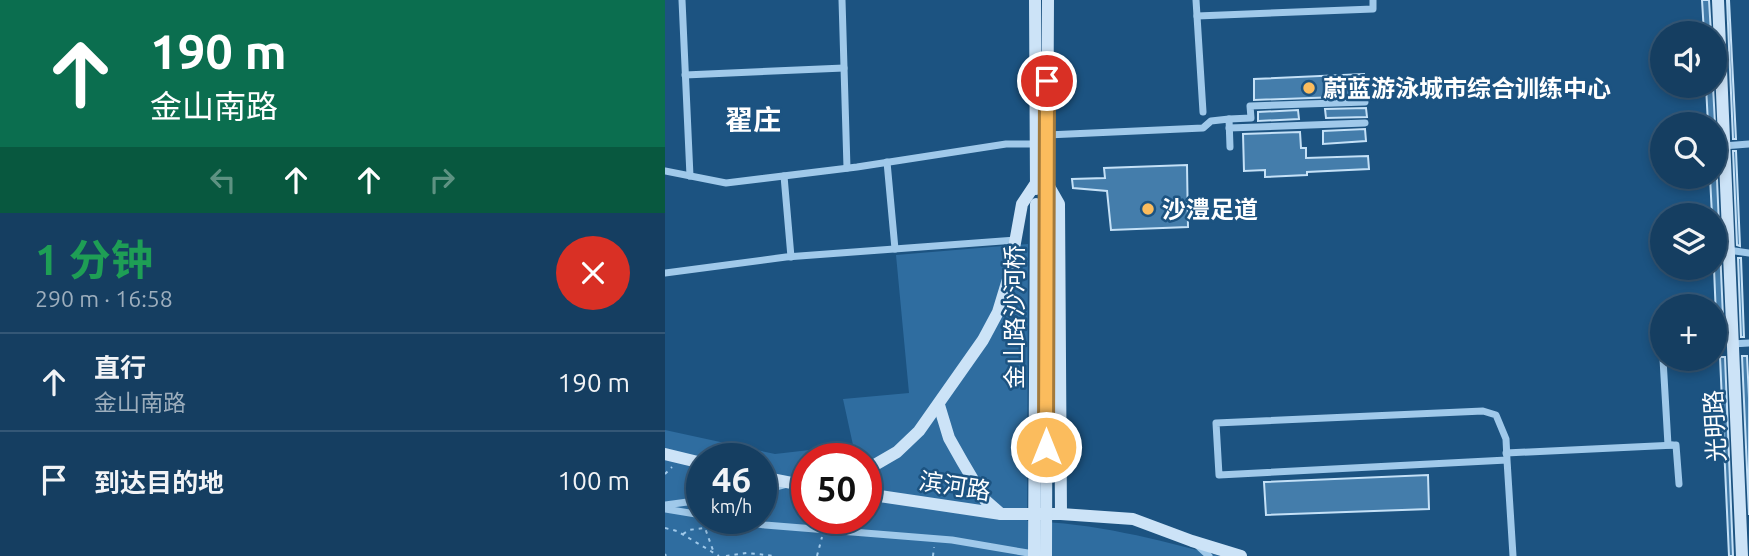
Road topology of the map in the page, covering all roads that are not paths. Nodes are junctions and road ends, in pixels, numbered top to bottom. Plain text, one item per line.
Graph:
1 (682, 0) edge
2 (842, 0) edge
3 (1035, 0) edge
4 (1048, 0) edge
5 (1196, 0) edge
6 (1373, 0) edge
7 (1718, 0) edge
8 (1197, 16) junction
9 (844, 68) junction
10 (685, 75) junction
11 (1365, 102) dead end
12 (1203, 112) dead end
13 (1722, 112) edge
14 (1229, 120) junction
15 (1366, 123) dead end
16 (1229, 128) junction
17 (1047, 135) junction
18 (1037, 144) junction
19 (1749, 144) edge
20 (1727, 146) edge
21 (1230, 147) dead end
22 (887, 162) junction
23 (847, 168) junction
24 (665, 171) edge
25 (690, 176) junction
26 (784, 176) junction
27 (1042, 183) junction
28 (1725, 189) edge
29 (1016, 240) junction
30 (895, 249) junction
31 (1728, 250) junction
32 (1749, 253) edge
33 (791, 257) junction
34 (665, 273) edge
35 (1749, 343) edge
36 (1732, 344) junction
37 (1664, 371) edge
38 (939, 405) junction
39 (1668, 445) junction
40 (665, 454) edge
41 (1507, 456) junction
42 (686, 459) edge
43 (882, 461) edge
44 (1744, 477) edge
45 (1679, 484) dead end
46 (882, 496) edge
47 (686, 503) edge
48 (665, 507) edge
49 (686, 512) edge
50 (1001, 514) junction
51 (1062, 514) junction
52 (777, 526) edge
53 (1192, 541) junction
54 (1043, 555) edge
55 (1209, 556) edge
56 (1241, 556) edge
57 (1513, 556) edge
58 (1742, 556) edge

1 - 10 street
2 - 9 street
3 - 18 street
4 - 17 street
5 - 8 street
6 - 8 street
7 - 13 street, 光明路
8 - 12 street
9 - 10 street
9 - 23 street
10 - 25 street
11 - 14 street
14 - 16 street
14 - 17 street
15 - 16 street
16 - 21 street
17 - 27 street
18 - 22 street
18 - 27 street
19 - 20 street
22 - 23 street
22 - 30 street
23 - 26 street
24 - 25 street
25 - 26 street
26 - 33 street
27 - 29 street
27 - 51 street
27 - 54 street, 金山路沙河桥, bridge
28 - 31 street, 光明路
29 - 30 street
29 - 38 street
30 - 33 street
31 - 32 street
31 - 36 street, 光明路
33 - 34 street
35 - 36 street
36 - 44 street, 光明路
37 - 39 street
38 - 43 street
38 - 50 street
39 - 41 street
39 - 45 street
40 - 42 street
41 - 41 street
41 - 57 street
44 - 58 street, 光明路
46 - 50 street, 滨河路
47 - 48 street
48 - 49 street
50 - 51 street, 滨河路
51 - 53 street, 滨河路
52 - 54 street
53 - 55 street
53 - 56 street, 滨河路

